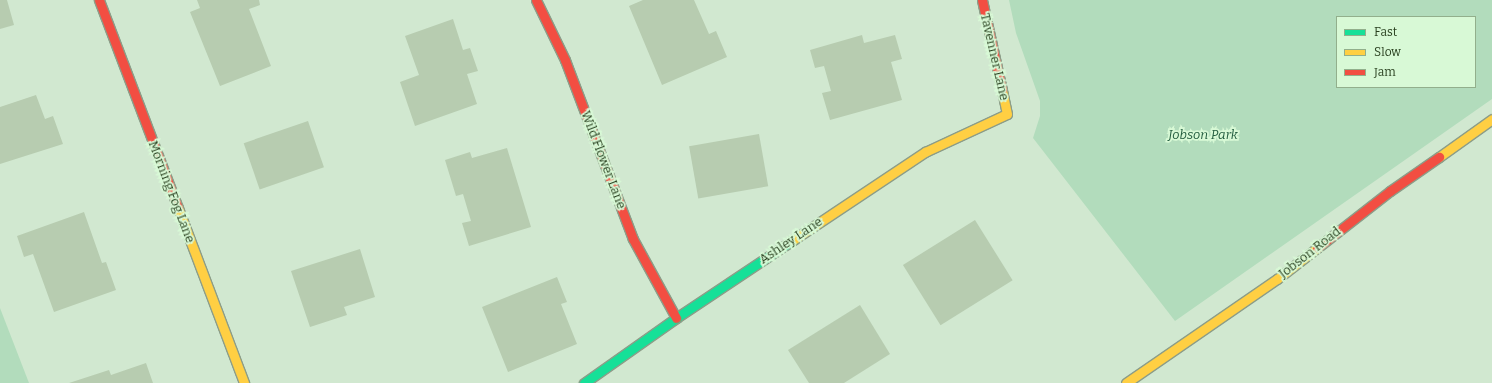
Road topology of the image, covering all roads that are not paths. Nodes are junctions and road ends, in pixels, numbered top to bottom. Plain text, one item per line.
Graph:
1 (99, 0) edge
2 (536, 0) edge
3 (982, 0) edge
4 (1007, 114) joint
5 (1492, 119) edge
6 (676, 318) junction
7 (244, 383) edge
8 (584, 383) edge
9 (1126, 383) edge

1 - 7 street, Morning Fog Lane
2 - 6 street, Wild Flower Lane
3 - 4 street, Tavenner Lane
4 - 6 street, Ashley Lane
5 - 9 street, Jobson Road
6 - 8 street, Ashley Lane

